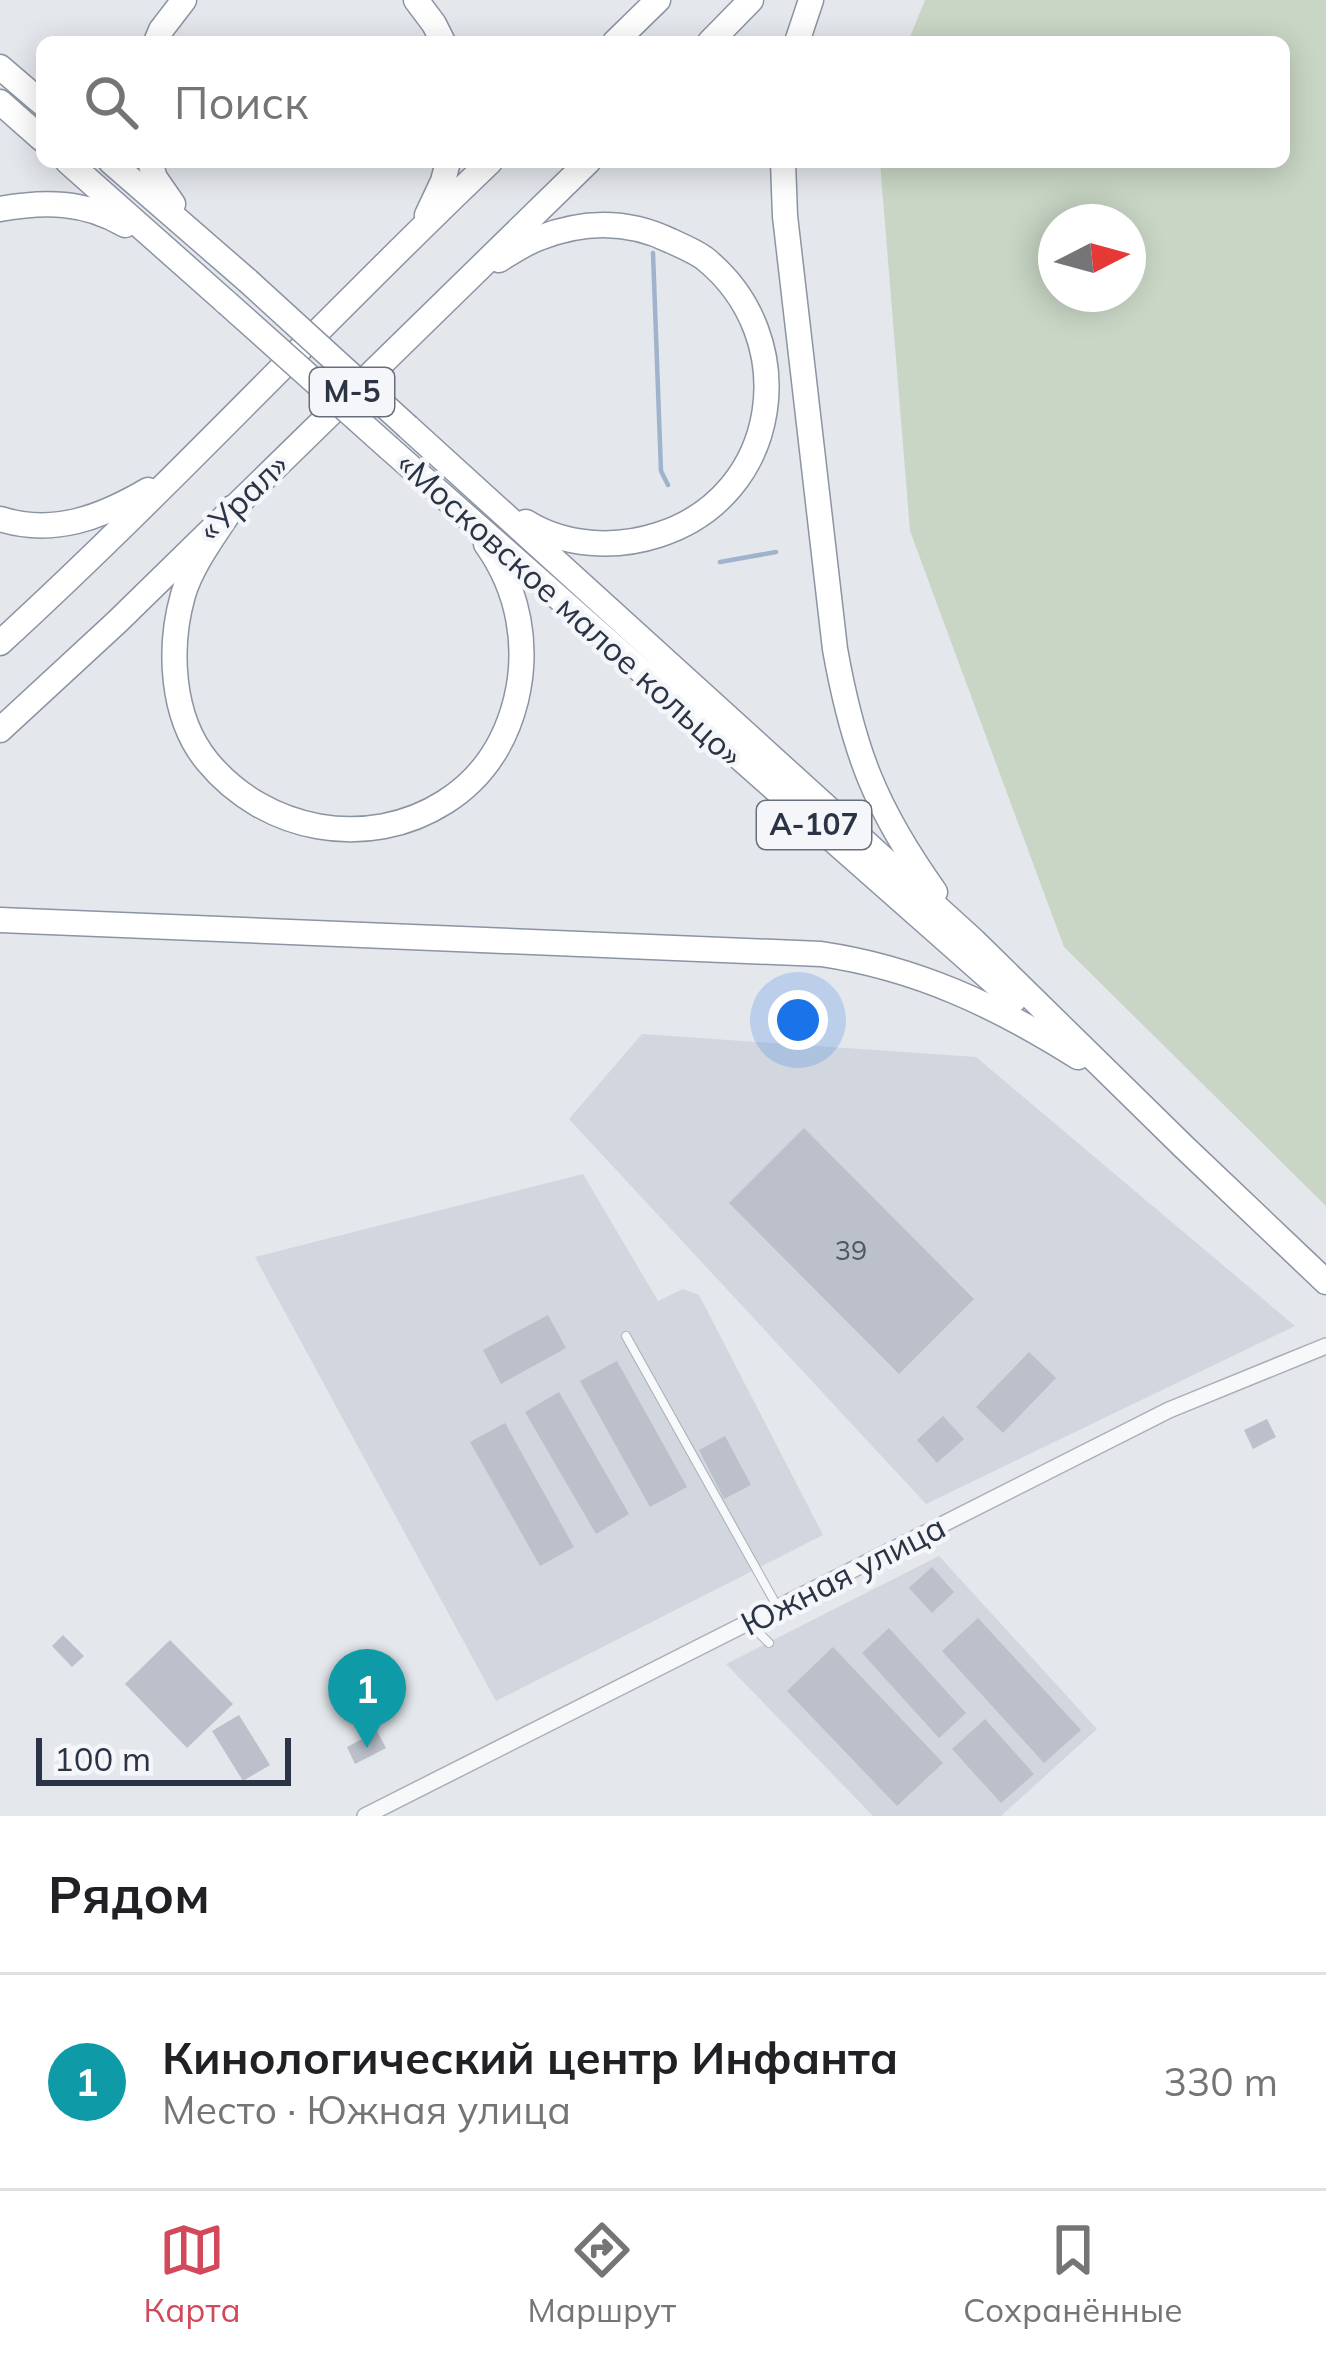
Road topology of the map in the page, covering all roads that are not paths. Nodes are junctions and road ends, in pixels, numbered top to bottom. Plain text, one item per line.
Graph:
1 (184, 0) edge
2 (416, 0) edge
3 (658, 0) edge
4 (751, 0) edge
5 (812, 0) edge
6 (158, 36) edge
7 (440, 36) edge
8 (621, 36) edge
9 (716, 36) edge
10 (799, 36) edge
11 (0, 68) edge
12 (36, 98) edge
13 (0, 102) edge
14 (36, 134) edge
15 (75, 168) edge
16 (118, 168) edge
17 (152, 168) edge
18 (446, 168) edge
19 (484, 168) edge
20 (582, 168) edge
21 (783, 168) edge
22 (0, 209) edge
23 (421, 228) junction
24 (195, 236) junction
25 (172, 252) junction
26 (471, 276) junction
27 (207, 445) junction
28 (469, 482) junction
29 (447, 500) junction
30 (232, 508) junction
31 (0, 519) edge
32 (0, 643) edge
33 (0, 730) edge
34 (0, 920) edge
35 (974, 941) junction
36 (1085, 1062) junction
37 (1184, 1147) junction
38 (1326, 1282) edge
39 (626, 1336) dead end
40 (1326, 1346) edge
41 (778, 1607) junction
42 (748, 1622) junction
43 (769, 1643) dead end
44 (364, 1816) edge

1 - 6 highway
2 - 7 highway
3 - 8 highway
4 - 9 highway
5 - 10 highway
11 - 12 highway
13 - 14 highway
15 - 25 highway, «Московское малое кольцо» / А-107
16 - 24 highway, «Московское малое кольцо» / А-107
17 - 24 highway
18 - 23 highway
19 - 23 highway, «Урал» / М-5
20 - 26 highway, «Урал» / М-5
21 - 35 highway
22 - 25 highway
23 - 27 highway, «Урал» / М-5
24 - 28 highway, «Московское малое кольцо» / А-107, bridge
25 - 29 highway, «Московское малое кольцо» / А-107, bridge
26 - 28 highway
26 - 30 highway, «Урал» / М-5
27 - 31 highway
27 - 32 highway, «Урал» / М-5
28 - 35 highway, «Московское малое кольцо» / А-107
29 - 30 highway
29 - 36 highway, «Московское малое кольцо» / А-107
30 - 33 highway, «Урал» / М-5
34 - 36 highway
35 - 37 highway, «Московское малое кольцо» / А-107
36 - 37 highway, «Московское малое кольцо» / А-107
37 - 38 highway, «Московское малое кольцо» / А-107
39 - 41 lane
40 - 41 street, Южная улица
41 - 42 street, Южная улица
42 - 43 lane
42 - 44 street, Южная улица

